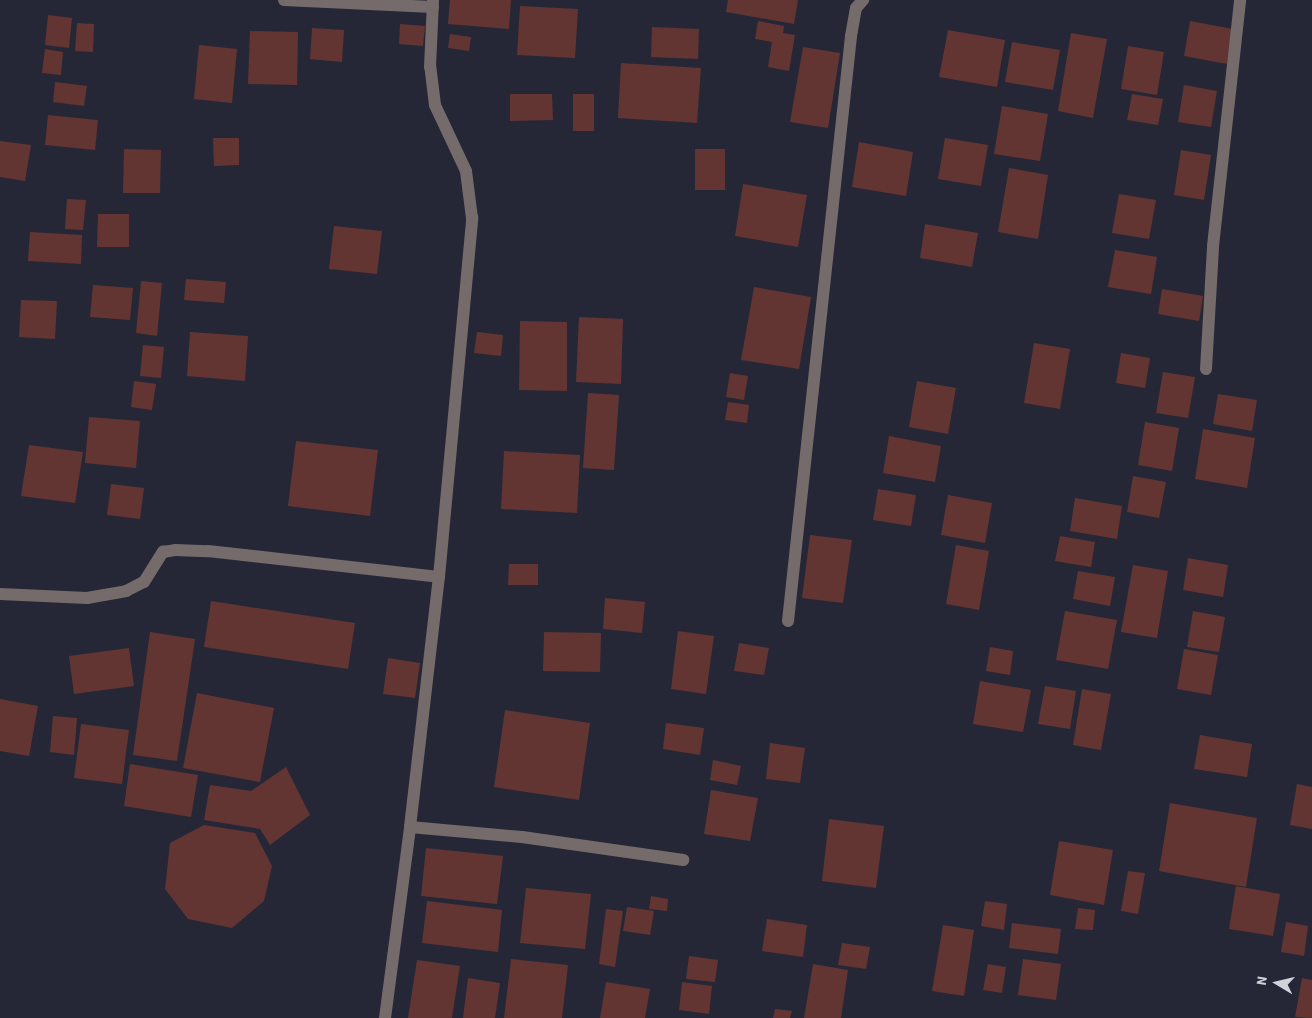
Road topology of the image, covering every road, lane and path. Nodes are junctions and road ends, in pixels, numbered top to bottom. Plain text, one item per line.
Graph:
1 (284, 0) edge
2 (863, 0) edge
3 (1240, 0) edge
4 (433, 4) edge
5 (1206, 369) dead end
6 (439, 577) junction
7 (0, 594) edge
8 (788, 621) dead end
9 (410, 827) junction
10 (682, 860) dead end
11 (385, 1018) edge

1 - 4 street
2 - 8 street
3 - 5 street
4 - 6 street
6 - 7 street
6 - 9 street
9 - 10 street
9 - 11 street

